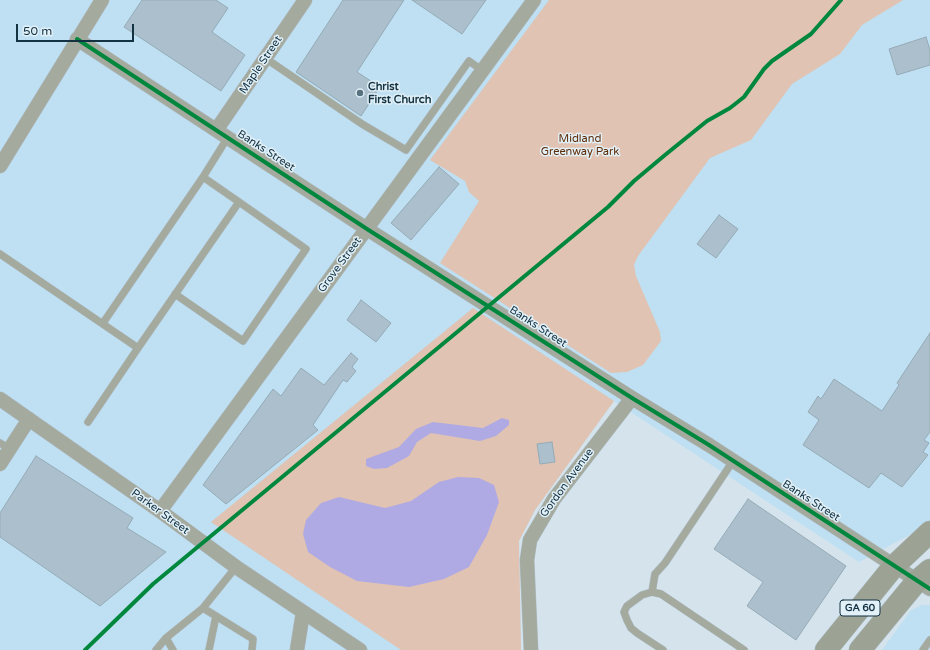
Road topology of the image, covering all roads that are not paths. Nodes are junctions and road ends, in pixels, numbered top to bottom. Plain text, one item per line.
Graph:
1 (102, 0) edge
2 (305, 0) edge
3 (534, 0) edge
4 (77, 38) junction
5 (265, 58) junction
6 (483, 71) junction
7 (223, 133) junction
8 (2, 159) edge
9 (203, 177) junction
10 (238, 202) junction
11 (367, 229) junction
12 (0, 254) edge
13 (175, 294) junction
14 (103, 322) junction
15 (138, 348) junction
16 (632, 398) junction
17 (0, 399) edge
18 (29, 419) junction
19 (88, 422) dead end
20 (5, 446) edge
21 (733, 461) junction
22 (0, 464) edge
23 (160, 511) junction
24 (930, 532) edge
25 (236, 566) junction
26 (894, 566) junction
27 (926, 580) edge
28 (652, 592) junction
29 (202, 608) junction
30 (303, 612) junction
31 (216, 616) junction
32 (166, 638) junction
33 (930, 640) edge
34 (156, 650) edge
35 (173, 650) edge
36 (209, 650) edge
37 (252, 650) edge
38 (297, 650) edge
39 (360, 650) edge
40 (531, 650) edge
41 (663, 650) edge
42 (744, 650) edge
43 (826, 650) edge
44 (860, 650) edge
45 (923, 650) edge

1 - 4 street
2 - 5 street, Maple Street
3 - 6 street, Grove Street
4 - 7 street, Banks Street
4 - 8 street
5 - 6 lane
5 - 7 street, Maple Street
6 - 11 street, Grove Street
7 - 9 lane
7 - 11 street, Banks Street
9 - 10 lane
9 - 14 lane
10 - 13 lane
10 - 13 lane
11 - 16 street, Banks Street
11 - 23 street, Grove Street
12 - 14 lane
13 - 15 lane
14 - 15 lane
15 - 19 lane
16 - 21 street, Banks Street
16 - 40 street, Gordon Avenue
17 - 18 street, Parker Street
18 - 20 street
18 - 23 street, Parker Street
20 - 22 street
21 - 26 street, Banks Street
21 - 28 lane
23 - 25 street, Parker Street
24 - 26 main road, GA 60
25 - 29 lane
25 - 30 street, Parker Street
26 - 27 street, Banks Street
26 - 43 main road, GA 60
27 - 44 main road, GA 60
28 - 41 lane
28 - 42 lane
29 - 31 lane
29 - 32 lane
30 - 38 street
30 - 39 street, Parker Street
31 - 36 lane
31 - 37 lane
32 - 34 lane
32 - 35 lane
33 - 45 lane

